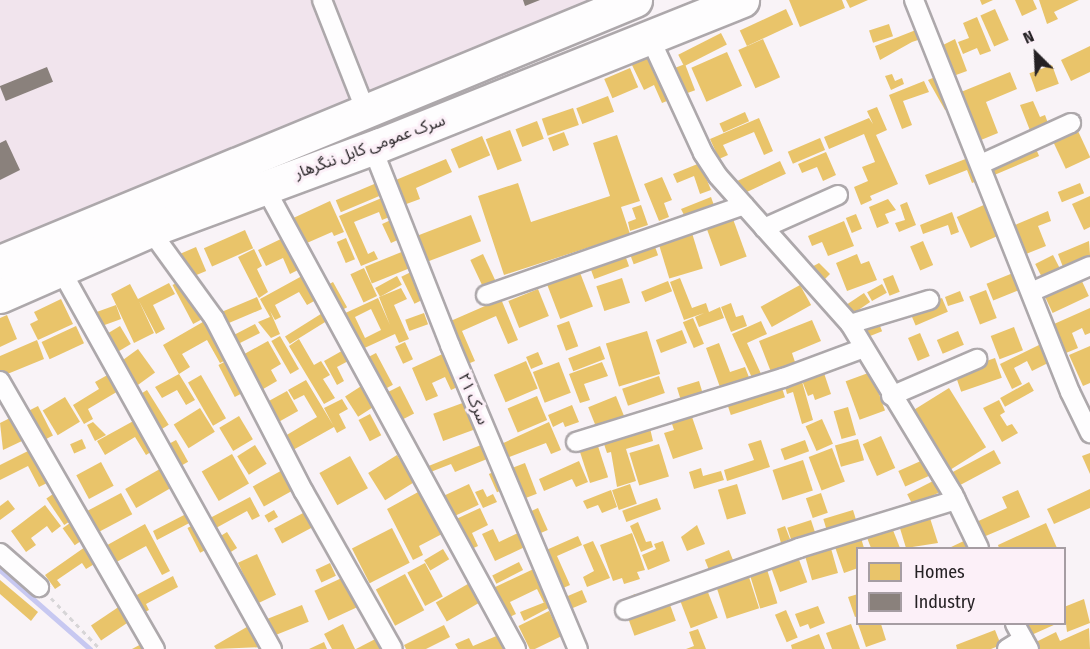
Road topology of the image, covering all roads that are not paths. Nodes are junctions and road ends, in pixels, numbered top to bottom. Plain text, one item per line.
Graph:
1 (322, 0) edge
2 (634, 0) edge
3 (742, 0) edge
4 (914, 0) edge
5 (649, 36) junction
6 (367, 114) junction
7 (1071, 123) dead end
8 (376, 146) junction
9 (981, 164) junction
10 (264, 186) junction
11 (838, 195) dead end
12 (744, 205) junction
13 (764, 228) junction
14 (150, 230) junction
15 (0, 262) edge
16 (1090, 266) edge
17 (62, 272) junction
18 (1031, 292) junction
19 (486, 295) dead end
20 (0, 296) edge
21 (929, 300) dead end
22 (850, 324) junction
23 (864, 348) junction
24 (977, 359) dead end
25 (0, 381) edge
26 (891, 396) junction
27 (1084, 406) edge
28 (1090, 433) edge
29 (576, 442) dead end
30 (956, 500) junction
31 (978, 547) edge
32 (0, 553) edge
33 (39, 587) road end
34 (625, 610) dead end
35 (155, 649) edge
36 (272, 649) edge
37 (393, 649) edge
38 (516, 649) edge
39 (578, 649) edge

1 - 6 street
2 - 6 highway, سرک عمومی کابل ننگرهار
3 - 5 highway, سرک عمومی کابل ننگرهار
4 - 9 street
5 - 8 highway, سرک عمومی کابل ننگرهار
5 - 12 street
6 - 8 highway
6 - 15 highway, سرک عمومی کابل ننگرهار
7 - 9 street
8 - 10 highway, سرک عمومی کابل ننگرهار
8 - 39 street, سرک ۲۱
9 - 18 street
10 - 14 highway, سرک عمومی کابل ننگرهار
10 - 38 street
11 - 13 street
12 - 13 street
12 - 19 street
13 - 22 street
14 - 17 highway, سرک عمومی کابل ننگرهار
14 - 37 street
16 - 18 street
17 - 20 highway, سرک عمومی کابل ننگرهار
17 - 36 street
18 - 27 street
21 - 22 street
22 - 23 street
23 - 26 street
23 - 29 street
24 - 26 street
25 - 35 street
26 - 30 street
27 - 28 street
30 - 31 street
30 - 34 street
32 - 33 street

